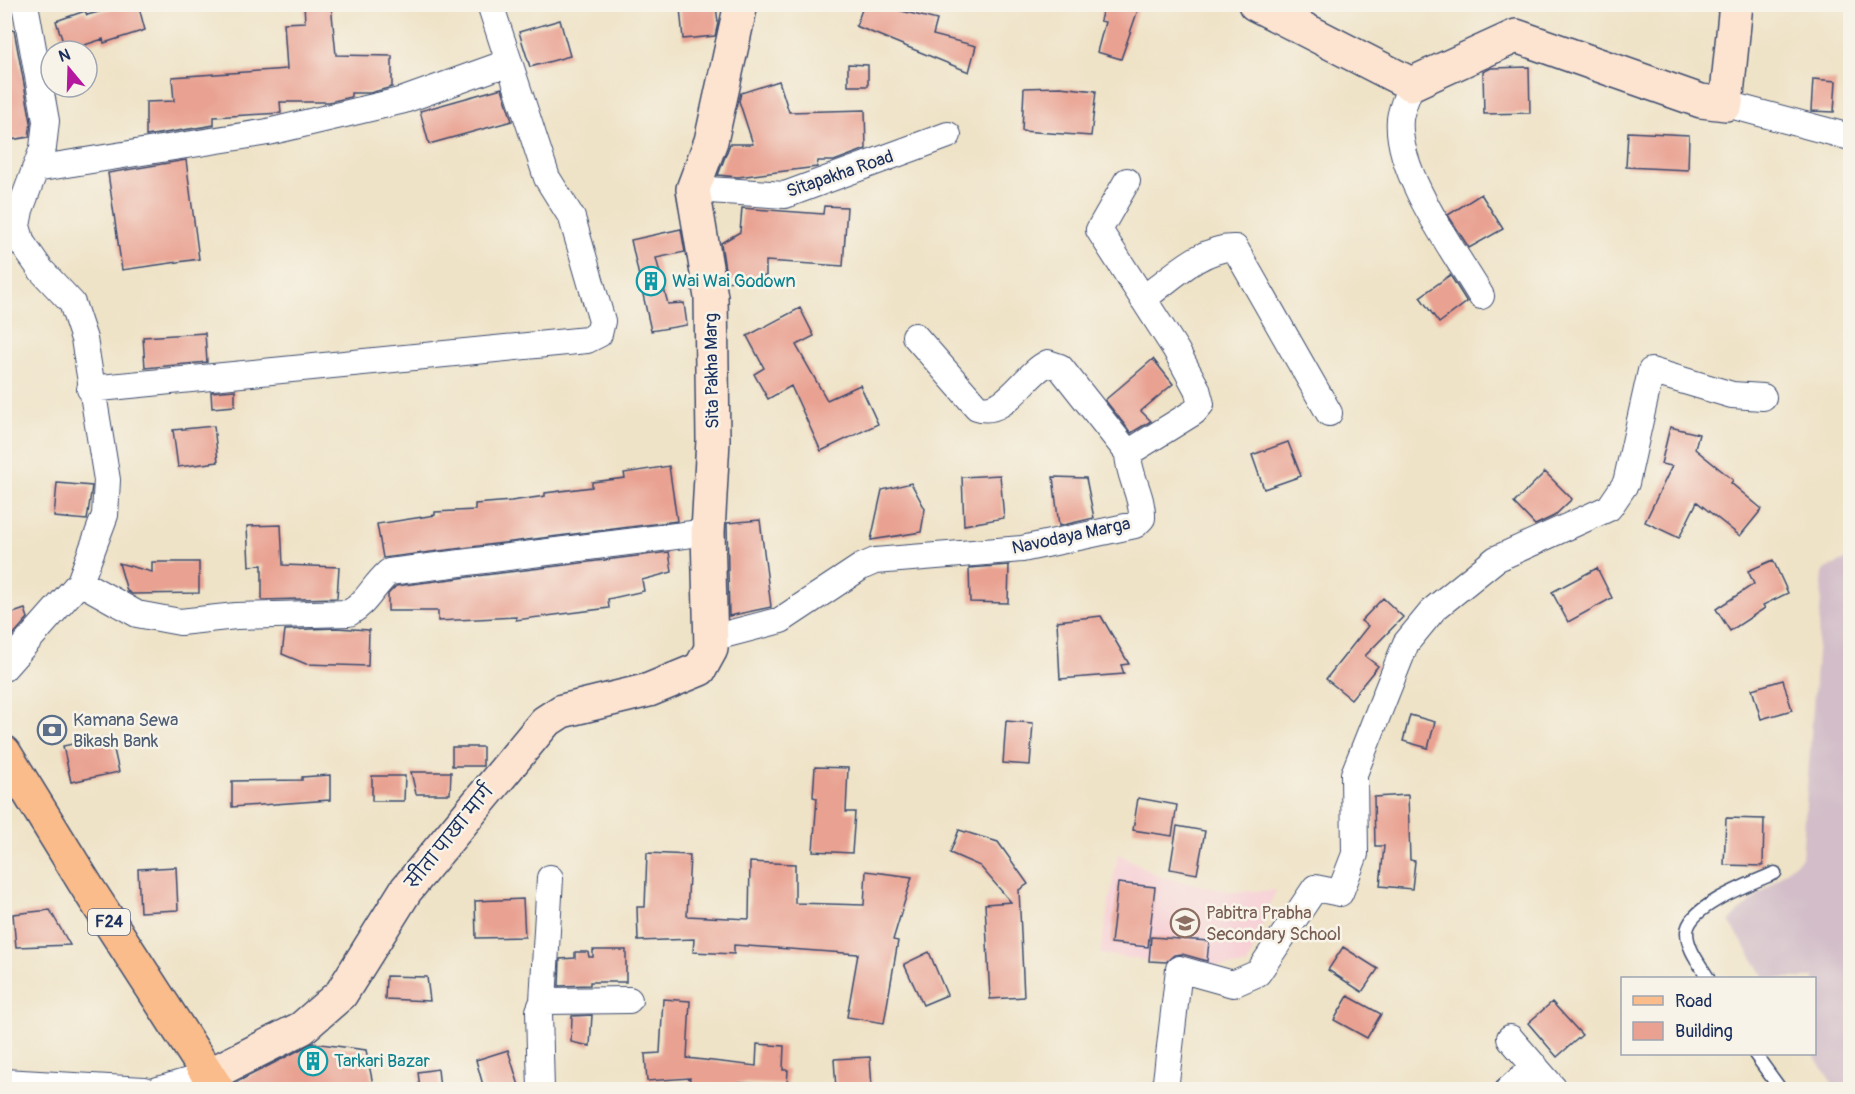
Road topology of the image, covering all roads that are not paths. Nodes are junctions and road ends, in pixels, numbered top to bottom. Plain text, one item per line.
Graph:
1 (25, 4) edge
2 (489, 4) edge
3 (741, 4) edge
4 (1255, 4) edge
5 (1736, 4) edge
6 (507, 63) junction
7 (1411, 84) junction
8 (1726, 104) junction
9 (948, 135) dead end
10 (1851, 137) edge
11 (35, 169) junction
12 (1127, 181) dead end
13 (693, 189) junction
14 (1481, 296) dead end
15 (1143, 299) junction
16 (915, 336) dead end
17 (90, 389) junction
18 (1763, 397) dead end
19 (1329, 414) dead end
20 (1128, 453) junction
21 (708, 532) junction
22 (80, 582) junction
23 (712, 638) junction
24 (4, 668) edge
25 (4, 752) edge
26 (1774, 873) dead end
27 (550, 878) dead end
28 (1707, 977) edge
29 (629, 1000) dead end
30 (543, 1001) junction
31 (1510, 1038) dead end
32 (1756, 1055) edge
33 (1535, 1066) junction
34 (4, 1082) edge
35 (213, 1082) edge
36 (144, 1089) edge
37 (158, 1089) edge
38 (541, 1089) edge
39 (1165, 1089) edge
40 (1508, 1089) edge
41 (1555, 1089) edge
42 (1781, 1089) edge

1 - 11 street
2 - 6 street
3 - 13 street
4 - 7 street
5 - 8 street
6 - 11 street
6 - 17 street
7 - 8 street
7 - 14 street
8 - 10 street
9 - 13 street, Sitapakha Road
11 - 17 street
12 - 15 street
13 - 21 street, Sita Pakha Marg
15 - 19 street
15 - 20 street
16 - 20 street
17 - 22 street
18 - 39 street
20 - 23 street, Navodaya Marga
21 - 22 street
21 - 23 street, Sita Pakha Marg
22 - 24 street
23 - 35 street, सीता पाखा मार्ग
25 - 35 main road, F24
26 - 28 lane
27 - 30 street
29 - 30 street
30 - 38 street
31 - 33 street
32 - 42 lane
33 - 40 street
33 - 41 street
34 - 36 street
35 - 37 street

